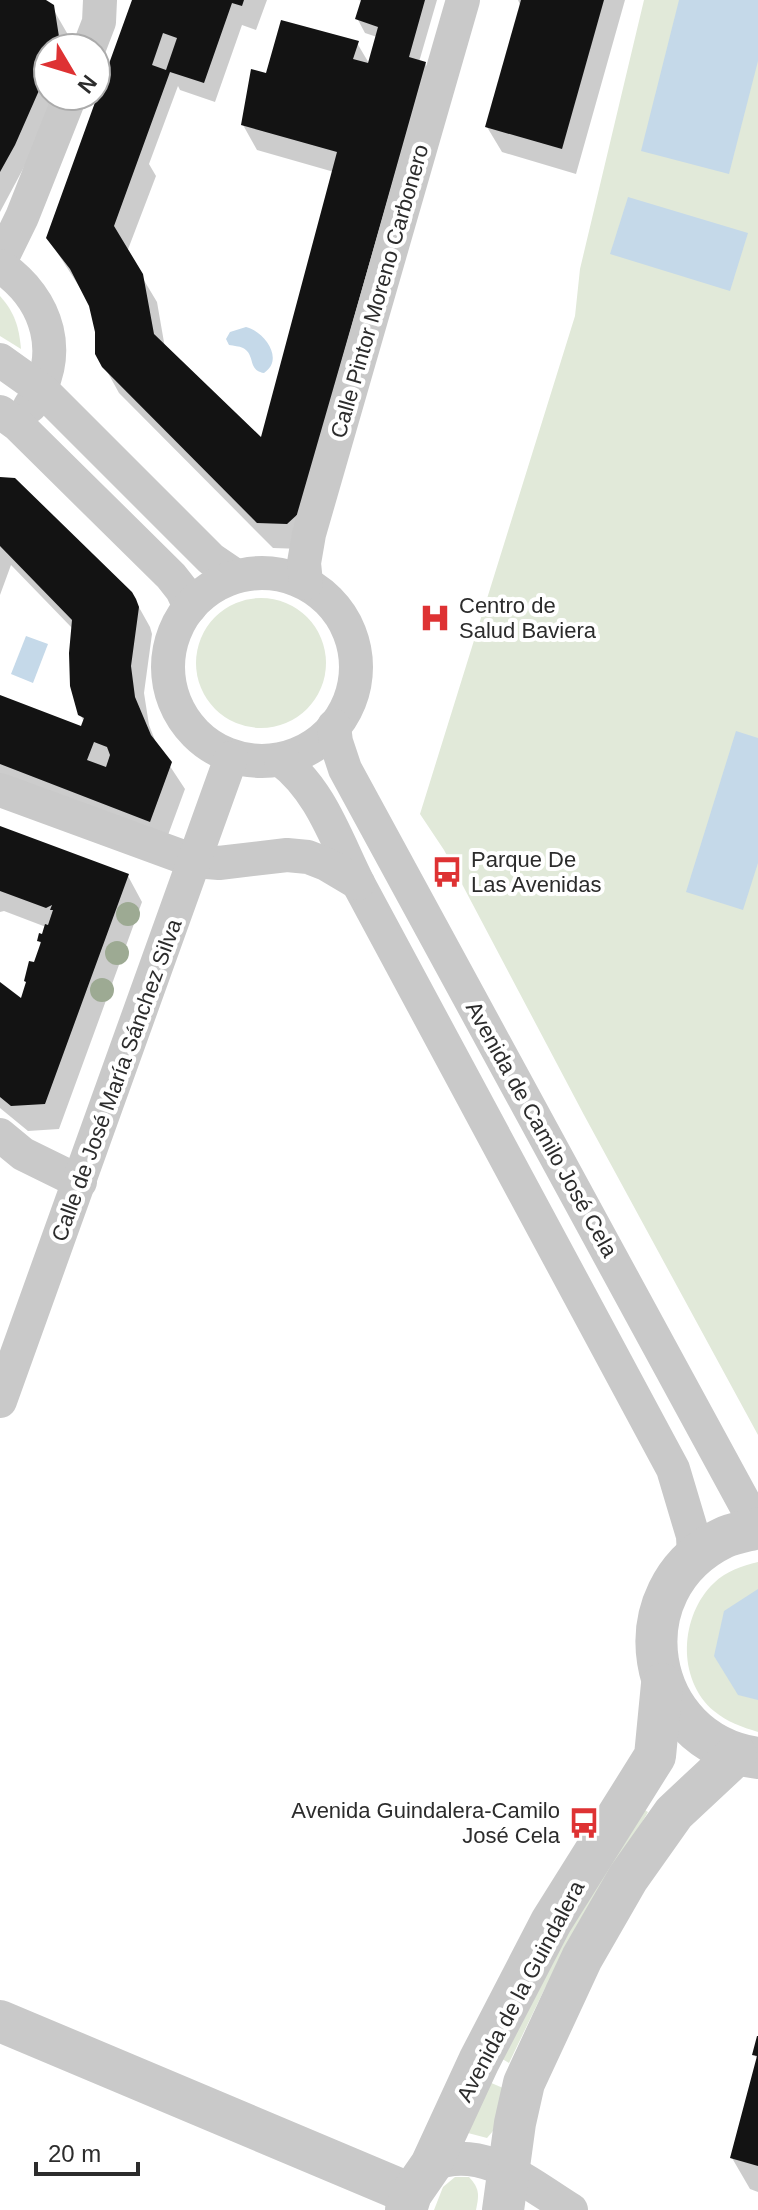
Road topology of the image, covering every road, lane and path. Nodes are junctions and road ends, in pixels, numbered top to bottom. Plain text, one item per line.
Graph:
1 (100, 0) edge
2 (463, 0) edge
3 (95, 32) edge
4 (64, 112) edge
5 (0, 264) edge
6 (0, 360) edge
7 (42, 390) junction
8 (6, 423) edge
9 (236, 576) junction
10 (306, 583) junction
11 (190, 607) junction
12 (334, 726) junction
13 (231, 758) junction
14 (281, 760) junction
15 (0, 790) edge
16 (194, 861) junction
17 (358, 883) junction
18 (0, 1135) edge
19 (80, 1182) junction
20 (0, 1401) edge
21 (758, 1528) edge
22 (694, 1557) junction
23 (662, 1684) junction
24 (747, 1756) edge
25 (0, 2021) edge
26 (416, 2190) edge
27 (506, 2191) edge
28 (571, 2210) edge

1 - 3 street
2 - 10 street, Calle Pintor Moreno Carbonero
4 - 5 street
5 - 7 street
6 - 7 street
7 - 8 street
7 - 9 street
8 - 11 street
9 - 10 street
9 - 11 street
10 - 12 street
11 - 13 street
12 - 14 street
12 - 21 street, Avenida de Camilo José Cela
13 - 14 street
13 - 16 street, Calle de José María Sánchez Silva
14 - 17 street, Avenida de Camilo José Cela
15 - 16 street
16 - 17 street
16 - 19 street, Calle de José María Sánchez Silva
17 - 22 street, Avenida de Camilo José Cela
18 - 19 street
19 - 20 street, Calle de José María Sánchez Silva
21 - 22 street
22 - 23 street
23 - 24 street
23 - 26 street, Avenida de la Guindalera
24 - 27 street, Avenida de la Guindalera
25 - 26 street
26 - 27 street
27 - 28 street

